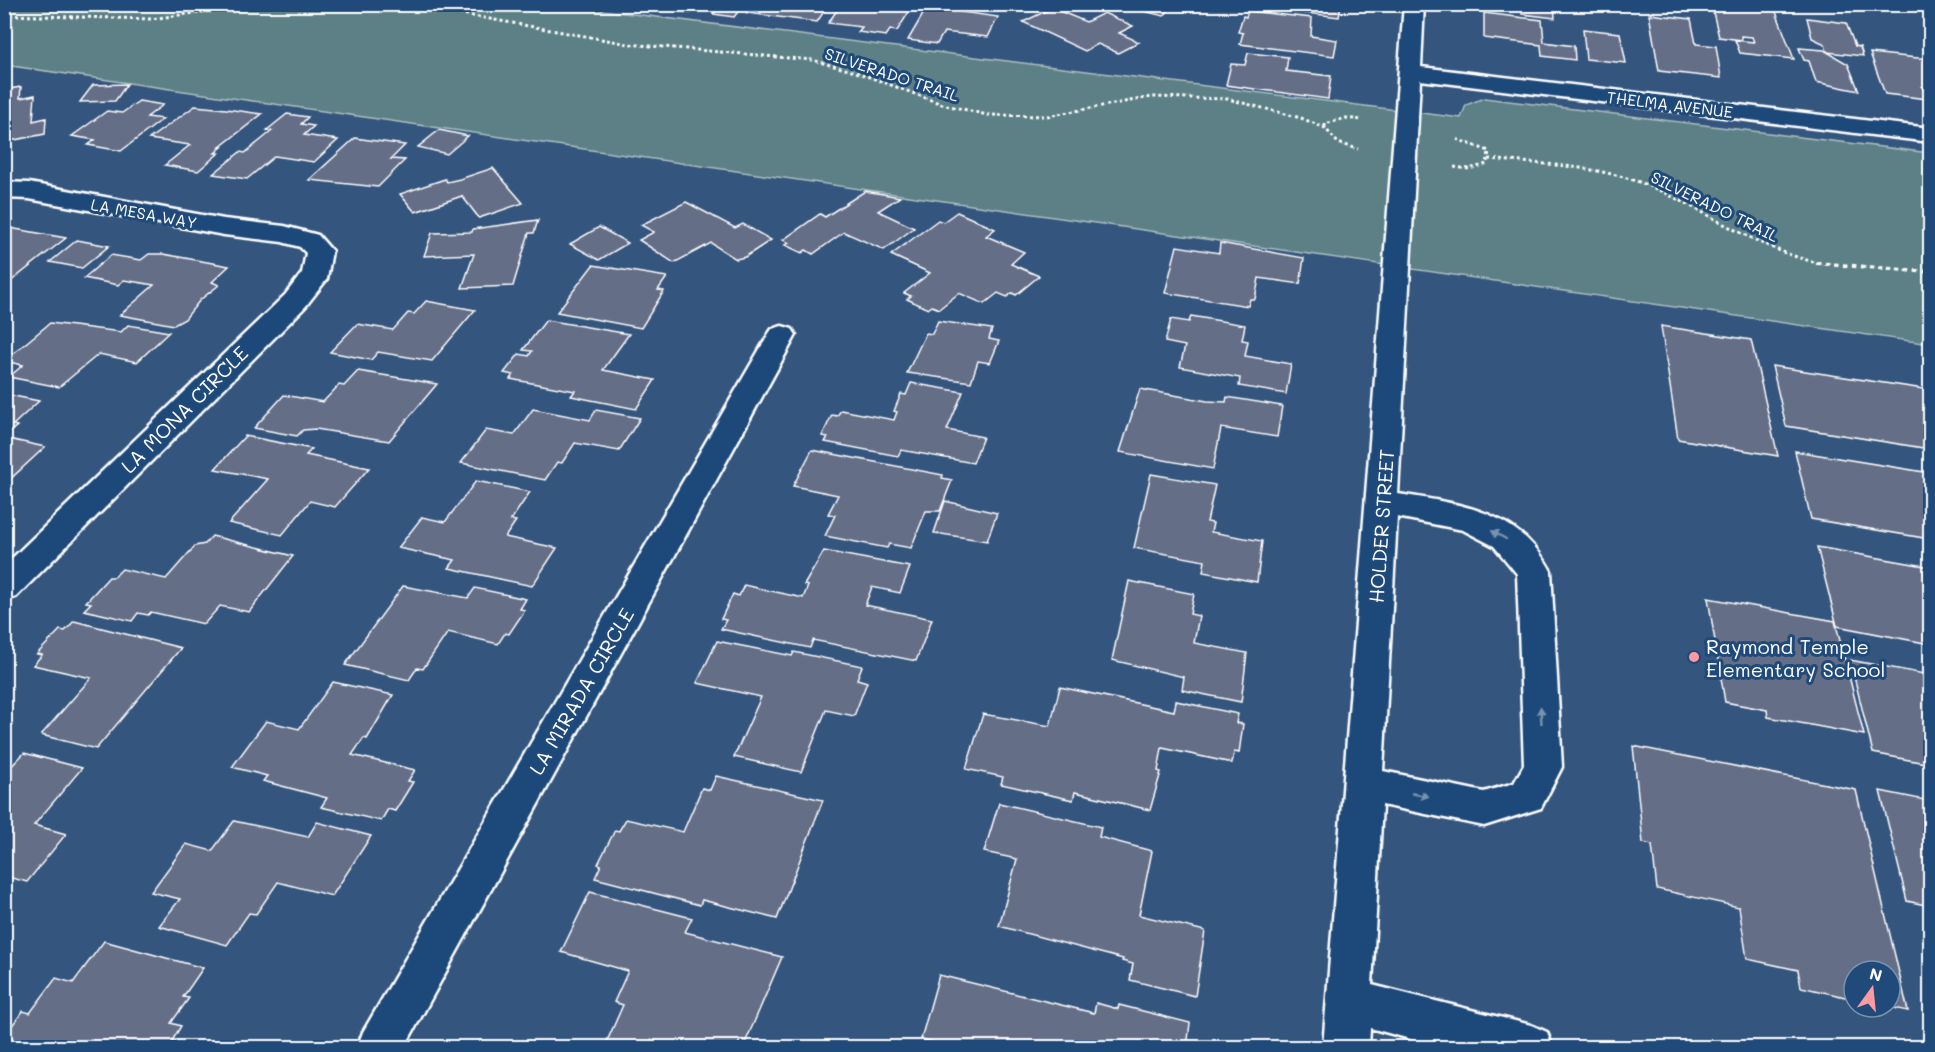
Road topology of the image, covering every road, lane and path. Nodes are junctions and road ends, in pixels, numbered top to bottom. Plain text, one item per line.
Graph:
1 (259, 4) edge
2 (406, 4) edge
3 (1414, 4) edge
4 (4, 15) edge
5 (1410, 72) junction
6 (1362, 120) dead end
7 (1325, 128) junction
8 (1930, 135) edge
9 (1456, 139) dead end
10 (1358, 149) dead end
11 (1489, 159) junction
12 (1454, 168) dead end
13 (4, 190) edge
14 (284, 234) joint
15 (1930, 272) edge
16 (782, 335) dead end
17 (1383, 503) junction
18 (4, 588) edge
19 (1363, 784) junction
20 (1348, 1001) junction
21 (379, 1047) edge
22 (1346, 1047) edge
23 (1531, 1047) edge

1 - 4 path
2 - 7 path, SILVERADO TRAIL
3 - 5 street, HOLDER STREET
5 - 8 street, THELMA AVENUE
5 - 17 street, HOLDER STREET
6 - 7 path
7 - 10 path, SILVERADO TRAIL
9 - 11 path
11 - 12 path
11 - 15 path, SILVERADO TRAIL
13 - 14 street, LA MESA WAY
14 - 18 street, LA MONA CIRCLE
16 - 21 street, LA MIRADA CIRCLE
17 - 19 street, HOLDER STREET
19 -> 17 street
19 - 20 street, HOLDER STREET
20 - 22 street, HOLDER STREET
20 - 23 street

